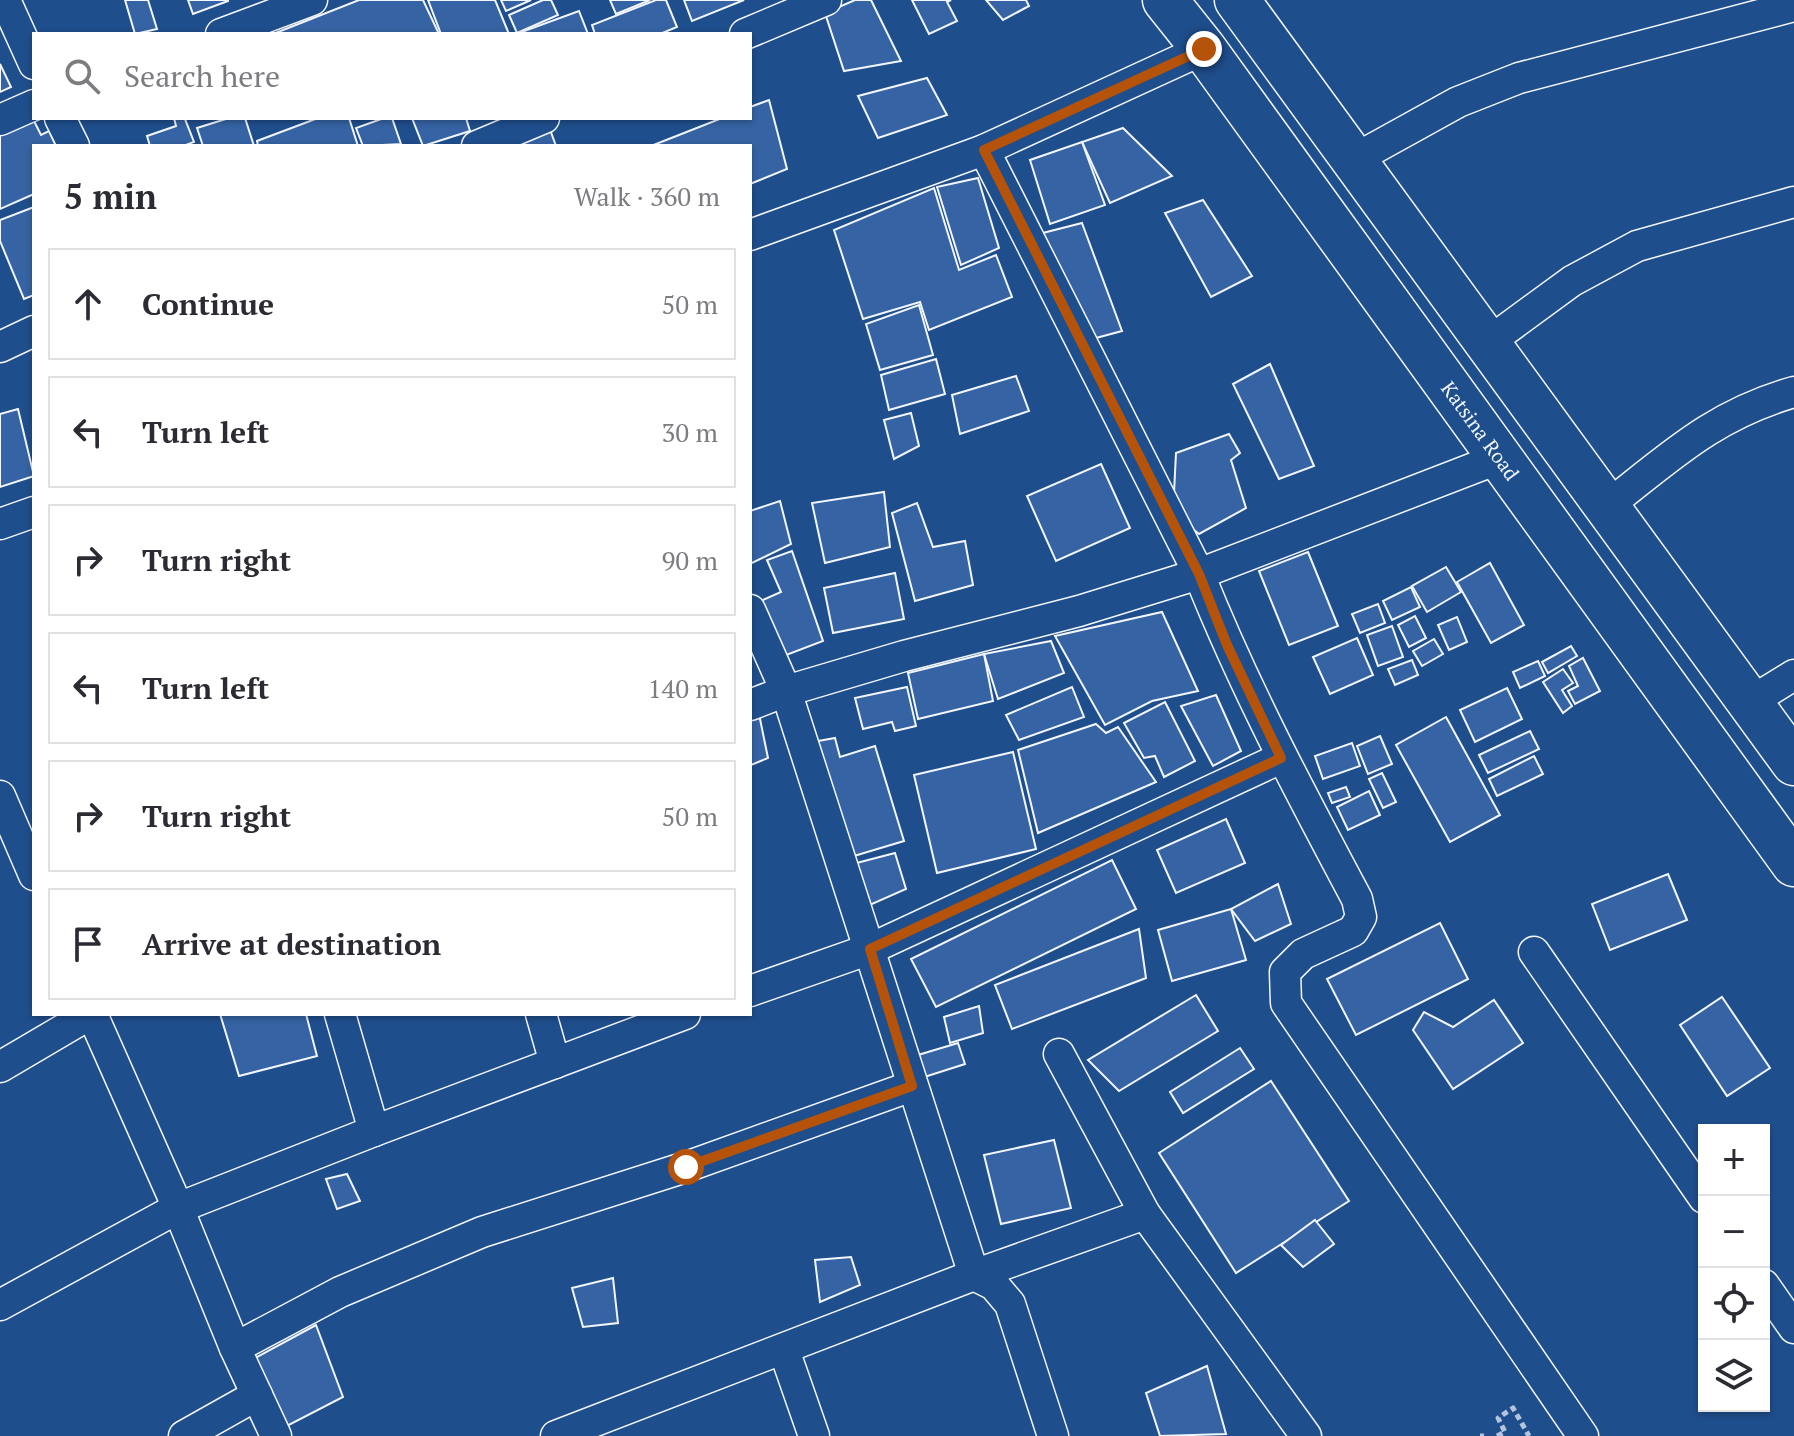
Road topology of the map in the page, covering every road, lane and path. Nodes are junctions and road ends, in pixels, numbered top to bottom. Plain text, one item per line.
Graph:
1 (5, 0) edge
2 (312, 0) edge
3 (826, 0) edge
4 (1165, 0) edge
5 (1237, 0) edge
6 (1794, 6) edge
7 (226, 32) edge
8 (750, 32) edge
9 (1204, 49) junction
10 (32, 60) edge
11 (32, 106) edge
12 (0, 120) edge
13 (61, 120) edge
14 (539, 120) edge
15 (73, 144) edge
16 (482, 144) edge
17 (984, 150) junction
18 (1353, 160) junction
19 (1794, 202) edge
20 (752, 234) edge
21 (32, 332) edge
22 (1486, 344) junction
23 (0, 347) edge
24 (1794, 392) edge
25 (1500, 458) junction
26 (1606, 507) junction
27 (32, 513) edge
28 (0, 524) edge
29 (1199, 574) junction
30 (752, 614) edge
31 (1794, 675) edge
32 (786, 691) junction
33 (1750, 702) junction
34 (752, 704) edge
35 (1281, 758) junction
36 (1794, 763) edge
37 (0, 796) edge
38 (8, 840) edge
39 (1794, 864) edge
40 (32, 872) edge
41 (870, 949) junction
42 (1534, 952) dead end
43 (752, 990) edge
44 (88, 1016) edge
45 (92, 1016) edge
46 (341, 1016) edge
47 (542, 1016) edge
48 (680, 1016) edge
49 (1059, 1054) dead end
50 (555, 1063) junction
51 (0, 1067) edge
52 (912, 1086) junction
53 (374, 1131) junction
54 (1703, 1196) edge
55 (178, 1208) junction
56 (1145, 1214) junction
57 (974, 1275) junction
58 (1770, 1294) edge
59 (0, 1305) edge
60 (1794, 1328) edge
61 (235, 1348) junction
62 (784, 1350) junction
63 (257, 1395) junction
64 (567, 1434) edge
65 (184, 1436) edge
66 (276, 1436) edge
67 (814, 1436) edge
68 (1053, 1436) edge
69 (1306, 1436) edge
70 (1497, 1436) edge
71 (1529, 1436) edge
72 (1583, 1436) edge

1 - 10 street
2 - 7 street
3 - 8 street
4 - 9 highway, Katsina Road
5 - 18 highway
6 - 18 street
9 - 17 street
9 - 25 highway, Katsina Road
11 - 12 street
13 - 15 street
14 - 16 street
17 - 20 street
17 - 29 street
18 - 22 highway
19 - 22 street
21 - 23 street
22 - 26 highway
24 - 26 street
25 - 29 street
25 - 39 highway, Katsina Road
26 - 33 highway
27 - 28 street
29 - 32 street
29 - 35 street
30 - 32 street
31 - 33 street
32 - 34 street
32 - 41 street
33 - 36 highway
35 - 41 street
35 - 72 street
37 - 38 street
38 - 40 street
41 - 43 street
41 - 52 street
42 - 54 street
44 - 51 street
45 - 55 street
46 - 53 street
47 - 50 street
48 - 50 street
49 - 56 street
50 - 53 street
52 - 57 street
52 - 61 street
53 - 55 street
55 - 59 street
55 - 61 street
56 - 57 street
56 - 69 street
57 - 62 street
57 - 68 street
58 - 60 street
61 - 63 street
62 - 64 street
62 - 67 street
63 - 65 street
63 - 66 street
70 - 71 path

